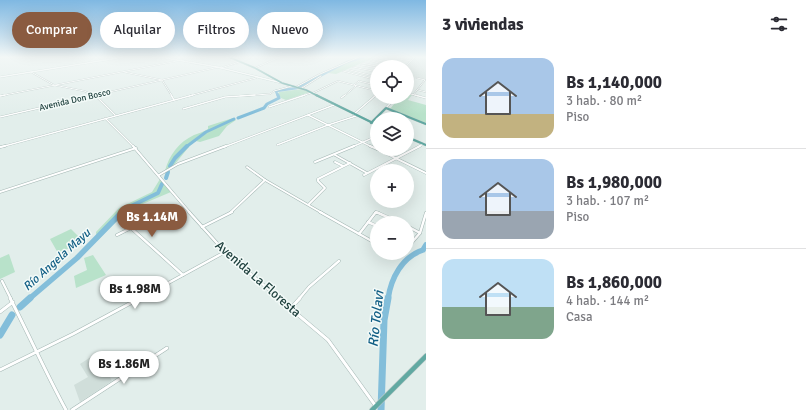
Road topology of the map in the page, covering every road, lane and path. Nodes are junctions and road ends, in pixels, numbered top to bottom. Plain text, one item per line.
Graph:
1 (38, 76) edge
2 (101, 76) edge
3 (143, 76) edge
4 (181, 76) edge
5 (249, 76) edge
6 (268, 76) edge
7 (317, 76) edge
8 (321, 76) dead end
9 (256, 78) junction
10 (417, 78) dead end
11 (162, 80) junction
12 (275, 81) junction
13 (282, 83) joint
14 (370, 84) edge
15 (54, 85) junction
16 (353, 85) junction
17 (292, 86) junction
18 (356, 86) junction
19 (299, 87) junction
20 (418, 90) junction
21 (370, 91) edge
22 (426, 92) edge
23 (313, 93) junction
24 (414, 94) edge
25 (96, 95) junction
26 (414, 95) edge
27 (0, 96) edge
28 (341, 98) dead end
29 (426, 98) edge
30 (174, 100) junction
31 (370, 100) edge
32 (390, 104) edge
33 (334, 105) junction
34 (269, 107) dead end
35 (386, 108) junction
36 (183, 109) dead end
37 (382, 112) edge
38 (308, 114) junction
39 (115, 115) junction
40 (353, 115) junction
41 (356, 116) junction
42 (0, 117) edge
43 (105, 118) junction
44 (370, 123) edge
45 (426, 124) edge
46 (328, 125) junction
47 (370, 139) edge
48 (414, 140) edge
49 (363, 142) junction
50 (278, 145) dead end
51 (425, 145) edge
52 (370, 146) edge
53 (0, 147) edge
54 (136, 148) junction
55 (335, 155) junction
56 (390, 156) edge
57 (396, 159) junction
58 (315, 162) dead end
59 (336, 162) dead end
60 (350, 163) junction
61 (343, 166) junction
62 (247, 167) dead end
63 (367, 173) junction
64 (426, 173) edge
65 (158, 175) junction
66 (364, 175) dead end
67 (265, 180) junction
68 (0, 192) edge
69 (309, 204) junction
70 (426, 213) edge
71 (374, 216) edge
72 (386, 216) edge
73 (368, 222) edge
74 (202, 227) junction
75 (414, 230) edge
76 (420, 233) junction
77 (359, 234) junction
78 (117, 235) dead end
79 (370, 240) edge
80 (414, 240) edge
81 (225, 252) junction
82 (339, 261) dead end
83 (182, 275) junction
84 (2, 281) dead end
85 (13, 302) junction
86 (291, 308) junction
87 (0, 312) edge
88 (167, 348) dead end
89 (36, 352) junction
90 (426, 356) edge
91 (0, 370) edge
92 (375, 407) edge
93 (66, 410) edge
94 (72, 410) edge

1 - 15 street
2 - 15 street
3 - 11 street
4 - 11 street, Avenida Don Bosco
5 - 9 street
6 - 12 main road
7 - 19 street
8 - 19 street
9 - 12 street
9 - 30 street
10 - 20 street
11 - 25 street, Avenida Don Bosco
11 - 30 street
12 - 13 street
13 - 17 main road
14 - 16 street
15 - 25 street
15 - 27 street
16 - 18 street
16 - 23 street
17 - 19 main road
17 - 36 street
18 - 21 street
18 - 28 street
19 - 23 main road
20 - 22 street
20 - 24 street
23 - 33 main road
23 - 34 street
25 - 39 street
25 - 42 street, Avenida Don Bosco
26 - 29 street
30 - 39 street
31 - 40 street
32 - 35 street
33 - 38 street
33 - 40 main road
35 - 37 main road
35 - 45 main road
38 - 46 street
38 - 65 street
39 - 43 street
40 - 41 main road
41 - 44 main road
41 - 46 street
43 - 53 street
43 - 54 street, Avenida La Floresta
46 - 49 street
46 - 50 street
47 - 49 street
48 - 51 main road
49 - 52 street
49 - 55 street
51 - 57 street
54 - 65 street, Avenida La Floresta
54 - 68 street
55 - 58 street
55 - 60 street
56 - 57 street
57 - 63 street
57 - 64 street
59 - 61 street
60 - 61 street
60 - 63 street
61 - 69 street
62 - 67 street
63 - 66 street
65 - 74 street, Avenida La Floresta
67 - 69 street
67 - 74 street
69 - 77 street
70 - 76 street
71 - 72 street
73 - 77 street
74 - 81 street, Avenida La Floresta
75 - 76 street
76 - 80 street
77 - 79 street
78 - 83 street
81 - 83 street
81 - 86 street, Avenida La Floresta
82 - 86 street
83 - 89 street
84 - 85 street
85 - 87 street
85 - 89 street
86 - 92 street, Avenida La Floresta
88 - 94 street
89 - 91 street
89 - 93 street
90 - 92 main road

